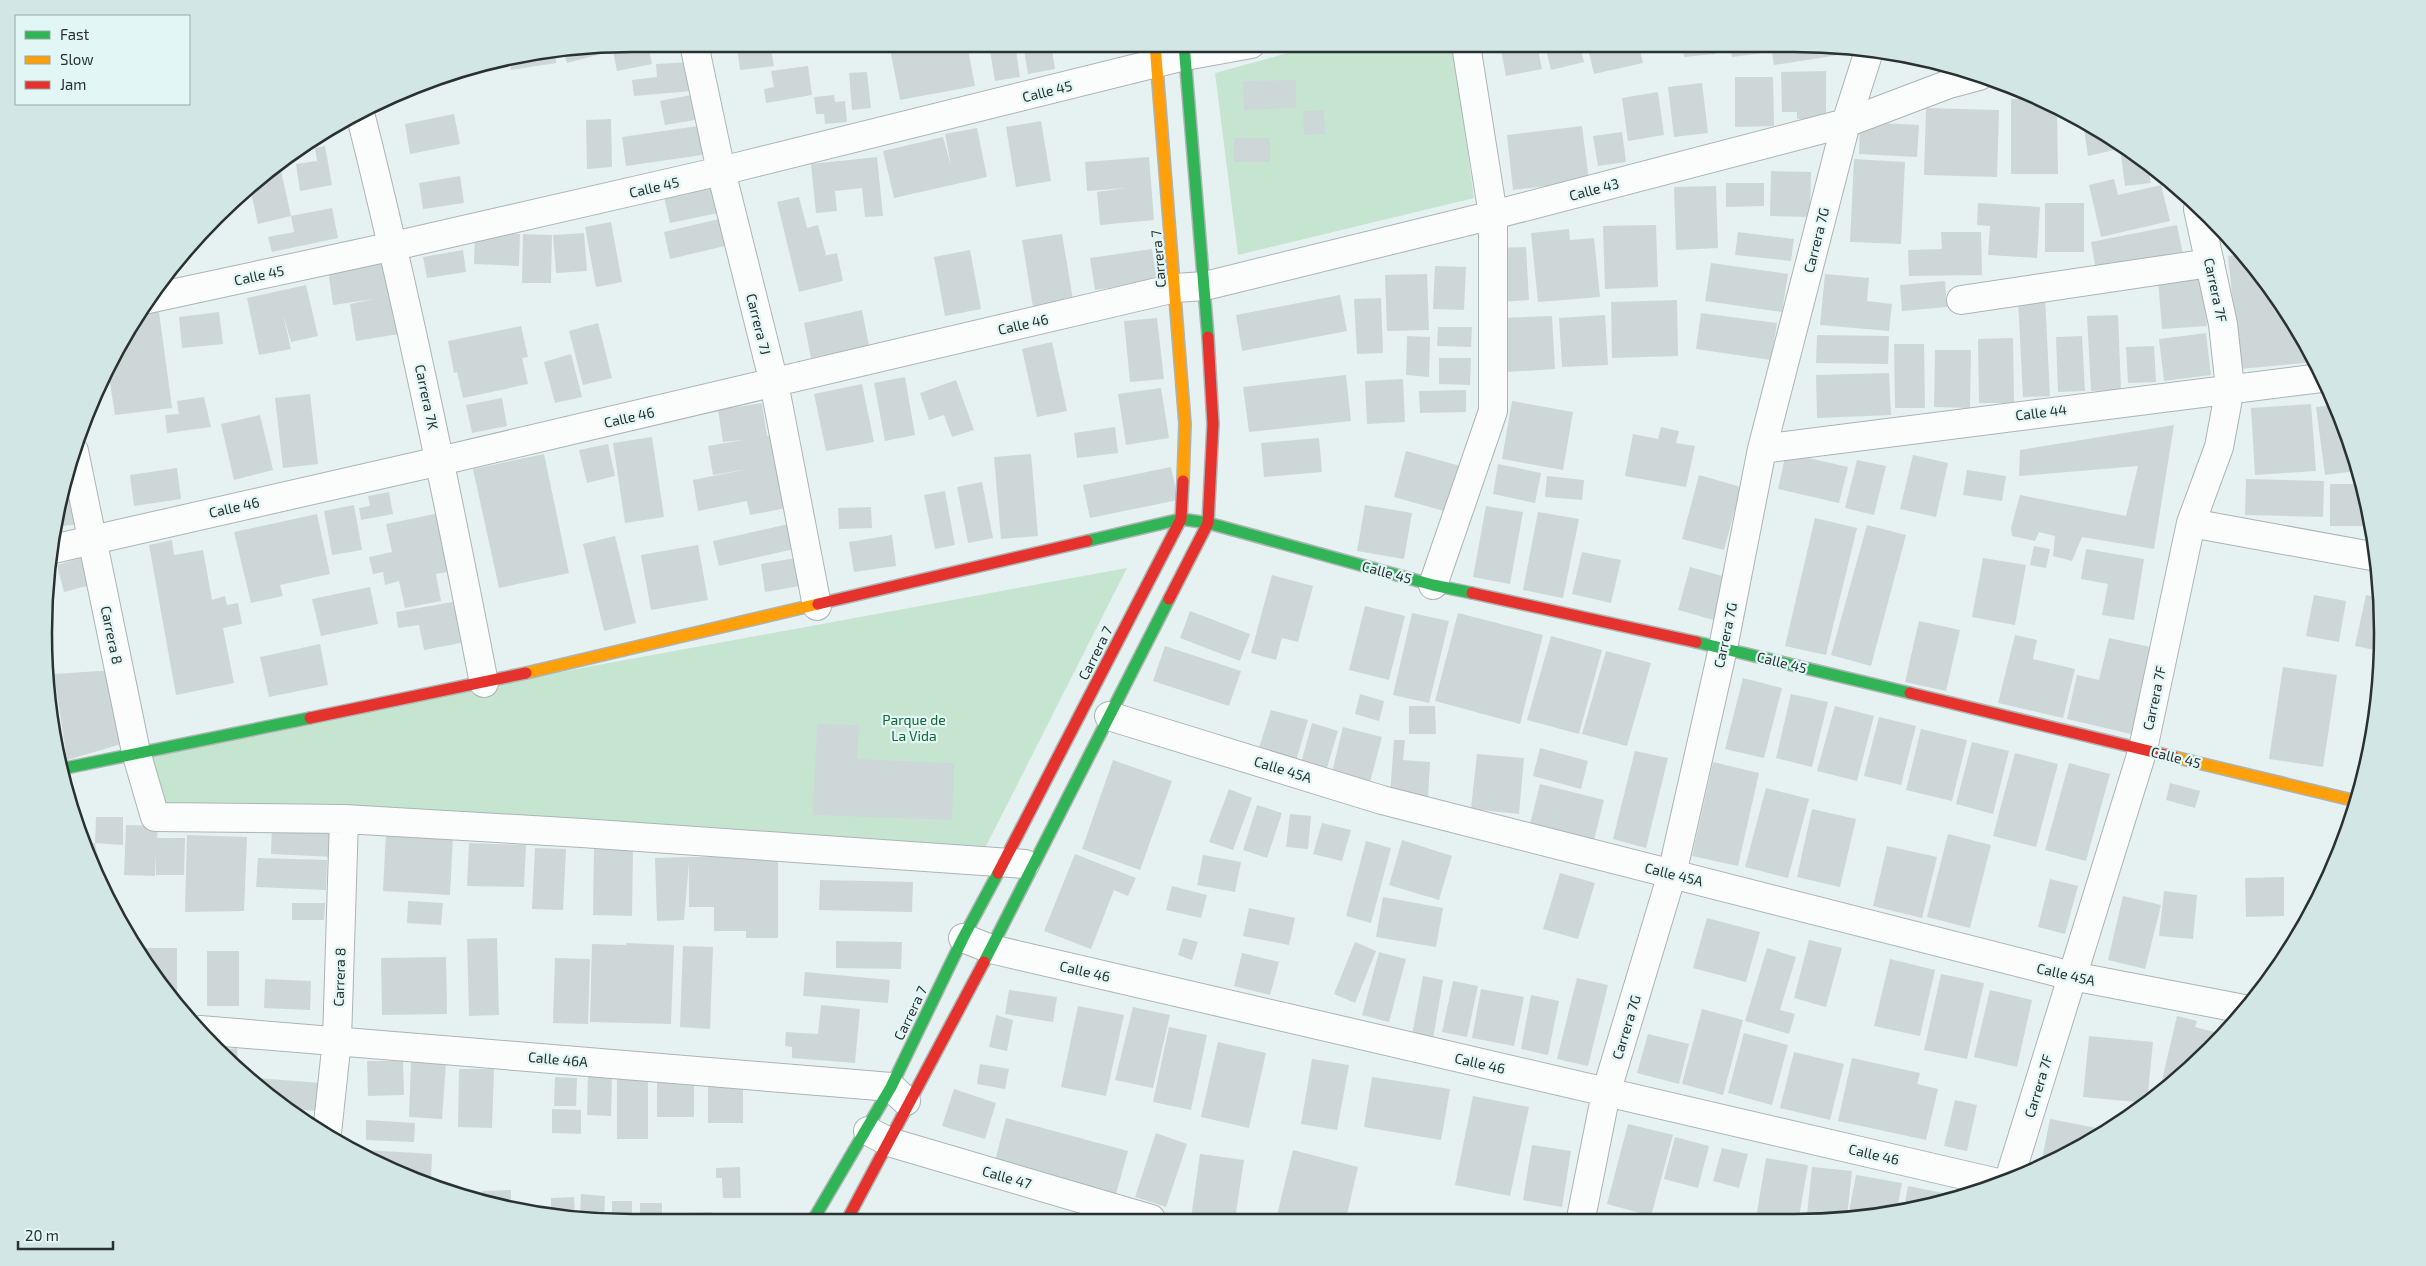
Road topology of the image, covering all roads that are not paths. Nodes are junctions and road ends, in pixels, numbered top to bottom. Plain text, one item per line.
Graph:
1 (696, 52) edge
2 (1170, 52) edge
3 (1184, 52) edge
4 (1467, 52) edge
5 (1156, 54) edge
6 (1867, 57) edge
7 (1967, 79) edge
8 (362, 120) edge
9 (1846, 123) junction
10 (721, 171) junction
11 (1493, 215) junction
12 (2201, 221) edge
13 (394, 246) junction
14 (2210, 262) junction
15 (1205, 286) junction
16 (1175, 288) junction
17 (160, 296) edge
18 (1961, 300) dead end
19 (2315, 379) edge
20 (774, 383) junction
21 (2230, 388) junction
22 (1762, 448) junction
23 (440, 461) junction
24 (77, 466) edge
25 (1181, 519) junction
26 (1208, 523) junction
27 (2191, 523) junction
28 (92, 539) junction
29 (59, 547) edge
30 (2369, 555) edge
31 (1433, 585) junction
32 (816, 606) junction
33 (1723, 648) junction
34 (484, 683) junction
35 (1109, 716) junction
36 (2143, 749) junction
37 (136, 752) junction
38 (69, 767) edge
39 (2349, 799) edge
40 (344, 819) junction
41 (1004, 863) junction
42 (1034, 865) junction
43 (1672, 874) junction
44 (963, 938) junction
45 (991, 949) junction
46 (2072, 976) junction
47 (2236, 1007) edge
48 (211, 1031) edge
49 (337, 1040) junction
50 (1606, 1093) junction
51 (900, 1096) junction
52 (328, 1127) edge
53 (865, 1129) junction
54 (889, 1142) junction
55 (2012, 1170) edge
56 (1987, 1180) edge
57 (816, 1214) edge
58 (850, 1214) edge
59 (1134, 1214) edge
60 (1582, 1214) edge

1 - 10 street, Carrera 7J
2 - 5 street
3 - 15 street, Carrera 7
4 - 11 street
5 - 10 street, Calle 45
5 - 16 street, Carrera 7
6 - 9 street, Carrera 7G
7 - 9 street, Calle 43
8 - 13 street, Carrera 7K
9 - 11 street, Calle 43
9 - 22 street, Carrera 7G
10 - 13 street, Calle 45
10 - 20 street, Carrera 7J
11 - 15 street, Calle 43
11 - 31 street
12 - 14 street, Carrera 7F
13 - 17 street, Calle 45
13 - 23 street, Carrera 7K
14 - 18 street
14 - 21 street, Carrera 7F
15 - 16 street, Calle 46
15 - 26 street, Carrera 7
16 - 20 street, Calle 46
16 - 25 street, Carrera 7
19 - 21 street, Calle 44
20 - 23 street, Calle 46
20 - 32 street, Carrera 7J
21 - 22 street, Calle 44
21 - 27 street, Carrera 7F
22 - 33 street, Carrera 7G
23 - 28 street, Calle 46
23 - 34 street, Carrera 7K
24 - 28 street, Carrera 8
25 - 26 street, Calle 45
25 - 32 street
25 - 41 street, Carrera 7
26 - 31 street, Calle 45
26 - 35 street, Carrera 7
27 - 30 street
27 - 36 street, Carrera 7F
28 - 29 street, Calle 46
28 - 37 street, Carrera 8
31 - 33 street, Calle 45
32 - 34 street
33 - 36 street, Calle 45
33 - 43 street, Carrera 7G
34 - 37 street
35 - 42 street, Carrera 7
35 - 43 street, Calle 45A
36 - 39 street, Calle 45
36 - 46 street, Carrera 7F
37 - 38 street
37 - 40 street, Carrera 8
40 - 41 street
40 - 49 street, Carrera 8
41 - 42 street
41 - 44 street, Carrera 7
42 - 45 street, Carrera 7
43 - 46 street, Calle 45A
43 - 50 street, Carrera 7G
44 - 45 street, Calle 46
44 - 51 street, Carrera 7
45 - 50 street, Calle 46
45 - 51 street, Carrera 7
46 - 47 street, Calle 45A
46 - 55 street, Carrera 7F
48 - 49 street, Calle 46A
49 - 51 street, Calle 46A
49 - 52 street, Carrera 8
50 - 56 street, Calle 46
50 - 60 street, Carrera 7G
51 - 53 street, Carrera 7
51 - 54 street, Carrera 7
53 - 54 street, Calle 47
53 - 57 street, Carrera 7
54 - 58 street, Carrera 7
54 - 59 street, Calle 47

